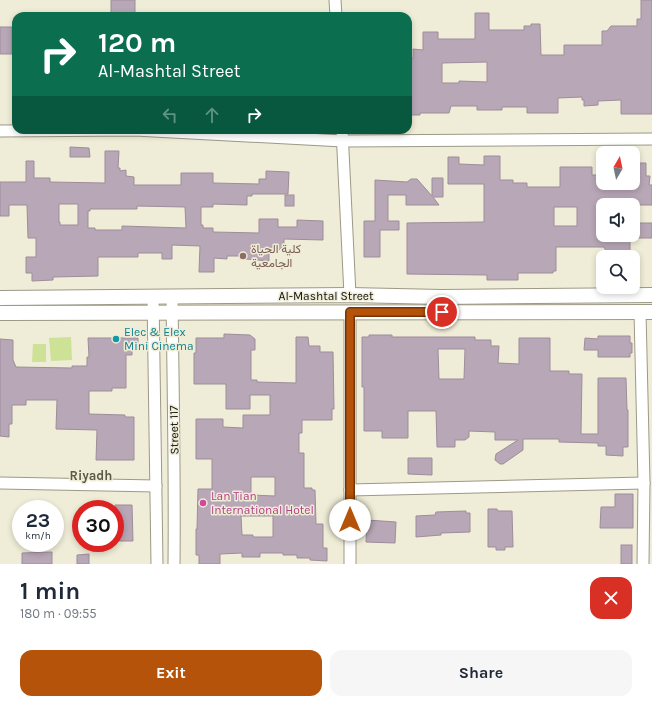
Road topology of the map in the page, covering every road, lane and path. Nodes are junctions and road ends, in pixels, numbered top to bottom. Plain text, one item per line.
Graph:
1 (335, 0) edge
2 (336, 12) edge
3 (0, 130) edge
4 (12, 130) edge
5 (301, 134) edge
6 (343, 135) edge
7 (652, 139) edge
8 (350, 295) junction
9 (652, 296) edge
10 (153, 297) junction
11 (172, 297) junction
12 (0, 298) edge
13 (350, 312) junction
14 (646, 312) edge
15 (0, 313) edge
16 (153, 313) junction
17 (172, 313) junction
18 (172, 354) junction
19 (154, 355) junction
20 (0, 483) edge
21 (644, 483) junction
22 (156, 486) junction
23 (350, 490) junction
24 (157, 564) edge
25 (174, 564) edge
26 (350, 564) edge
27 (643, 564) edge

1 - 2 street
3 - 4 street
5 - 6 street
6 - 7 street
6 - 8 street
8 - 9 main road, Al-Mashtal Street
8 - 11 main road, Al-Mashtal Street
10 - 11 main road, Al-Mashtal Street
10 - 12 main road, Al-Mashtal Street
10 - 16 street, Street 117
11 - 17 street, Street 117
13 - 14 main road, Al-Mashtal Street
13 - 17 main road, Al-Mashtal Street
13 - 23 street
14 - 21 street
15 - 16 main road, Al-Mashtal Street
16 - 17 main road, Al-Mashtal Street
16 - 19 street, Street 117
17 - 18 street, Street 117
18 - 19 street
18 - 25 street, Street 117
19 - 22 street, Street 117
20 - 22 street
21 - 23 street
21 - 27 street
22 - 24 street, Street 117
23 - 26 street

